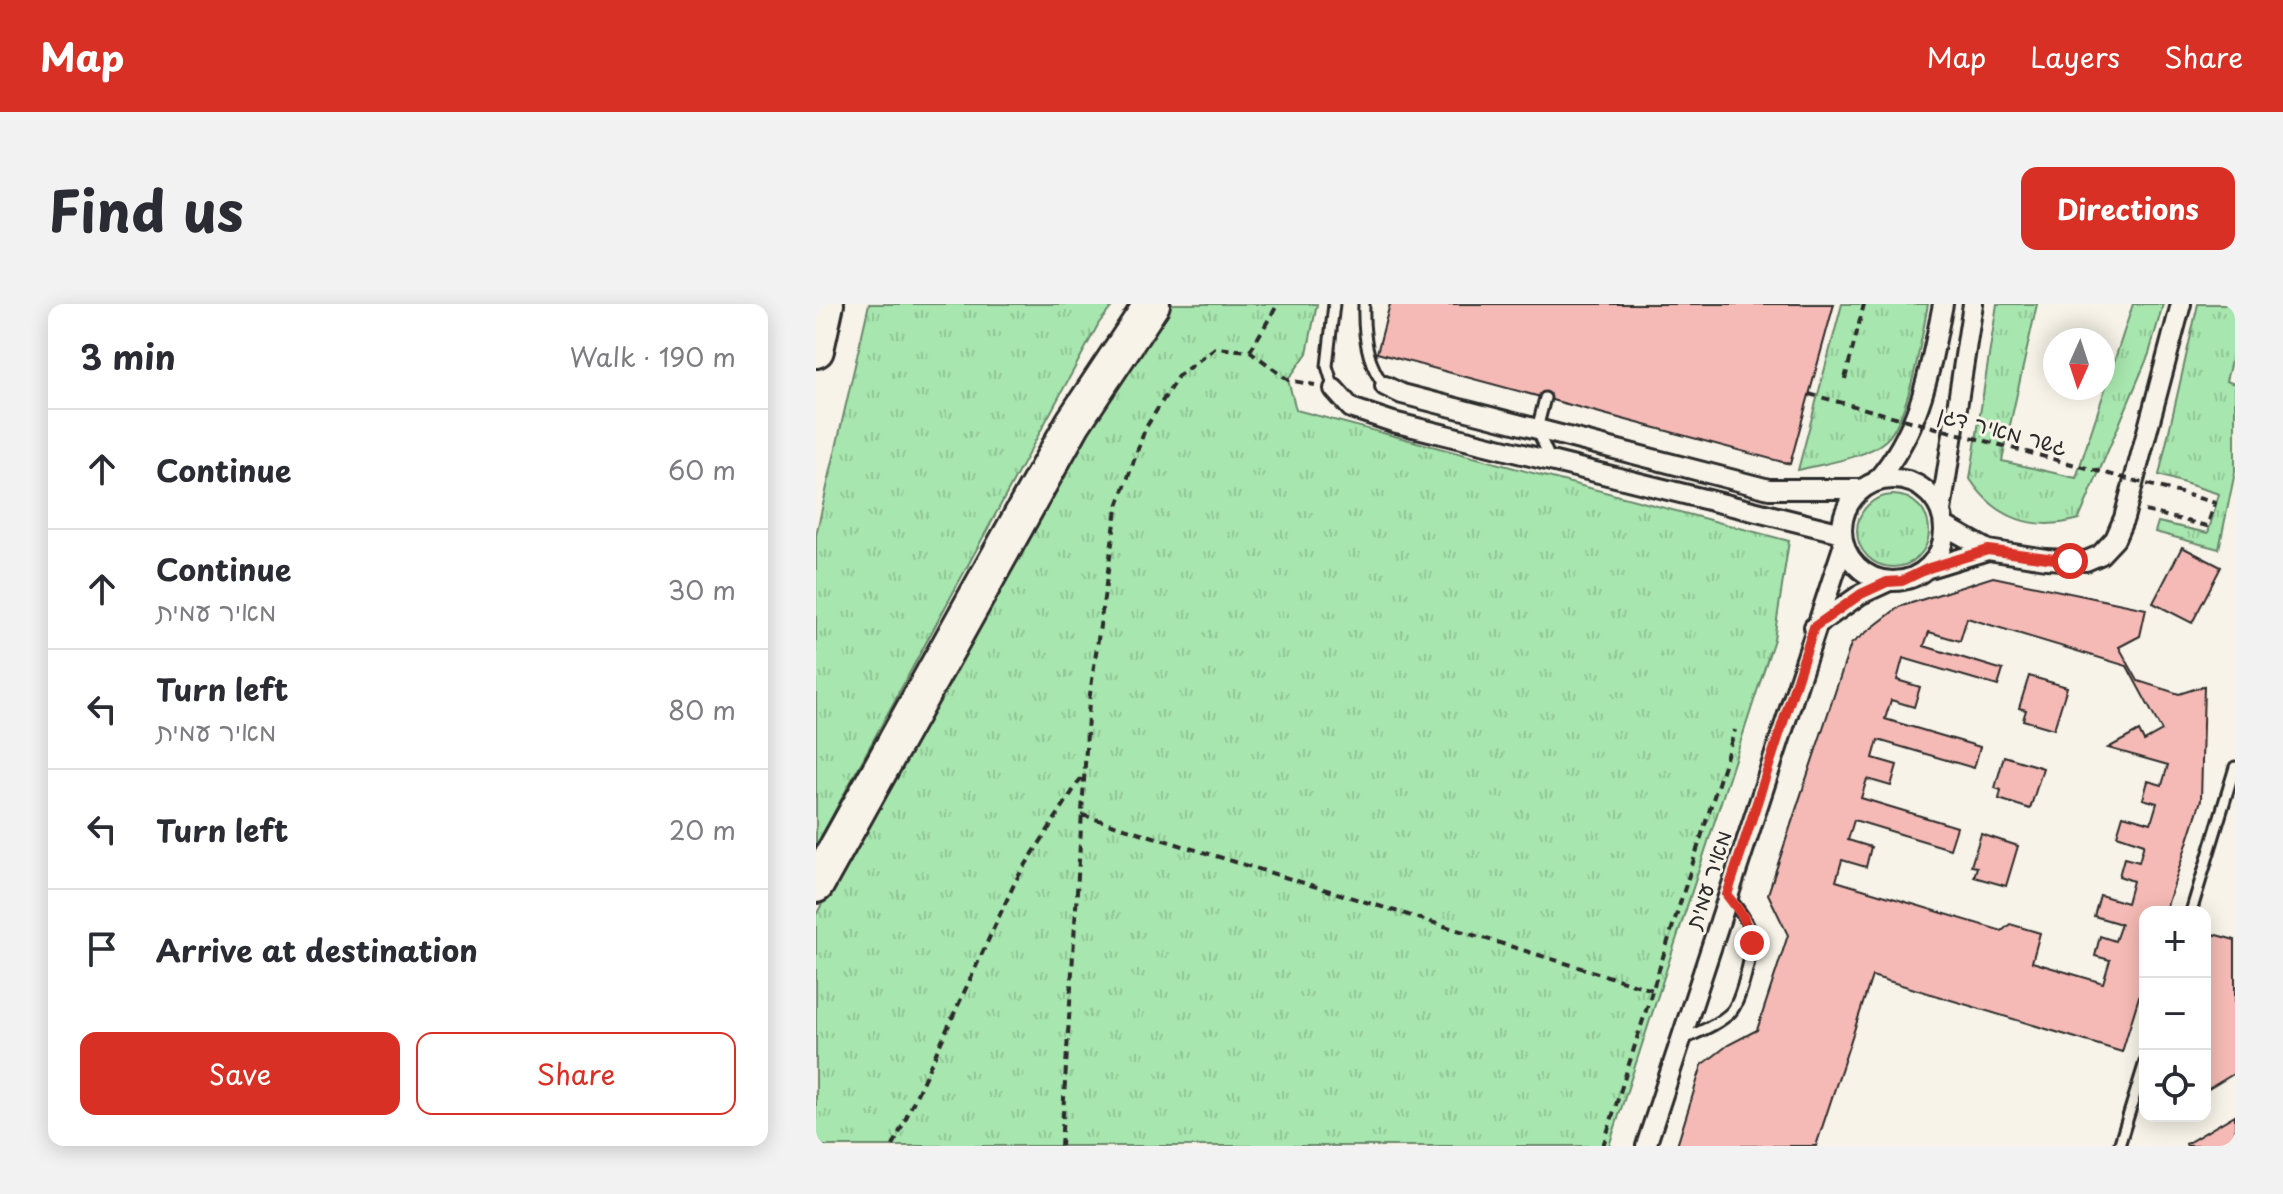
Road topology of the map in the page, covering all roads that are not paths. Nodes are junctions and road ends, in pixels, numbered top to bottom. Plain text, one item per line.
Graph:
1 (826, 304) edge
2 (1152, 304) edge
3 (1334, 304) edge
4 (1364, 304) edge
5 (1943, 304) edge
6 (1973, 304) edge
7 (2181, 304) edge
8 (816, 350) edge
9 (1385, 386) joint
10 (1334, 389) joint
11 (1545, 398) dead end
12 (1537, 429) junction
13 (1551, 461) junction
14 (1869, 485) junction
15 (1943, 519) junction
16 (1843, 539) junction
17 (1988, 550) junction
18 (1929, 568) junction
19 (1887, 582) junction
20 (1814, 627) junction
21 (2235, 767) edge
22 (816, 885) edge
23 (1727, 895) junction
24 (2193, 906) edge
25 (1679, 1041) junction
26 (2139, 1081) edge
27 (1646, 1146) edge
28 (2119, 1146) edge

1 - 8 highway
2 - 22 highway
3 - 10 lane
4 - 9 lane
5 - 14 street
6 - 15 street
7 - 17 street
9 - 12 street
10 - 13 street
11 - 12 lane
12 - 13 lane
12 - 14 street
13 - 16 street
14 - 15 street
14 - 16 street
15 - 17 street
15 - 18 street
16 - 19 street
16 - 20 street, מאיר עמית
17 - 18 street
18 - 19 street
19 - 20 street
20 - 23 street, מאיר עמית
21 - 24 lane
23 - 25 street, מאיר עמית
23 - 25 lane
25 - 27 street, מאיר עמית
26 - 28 lane

